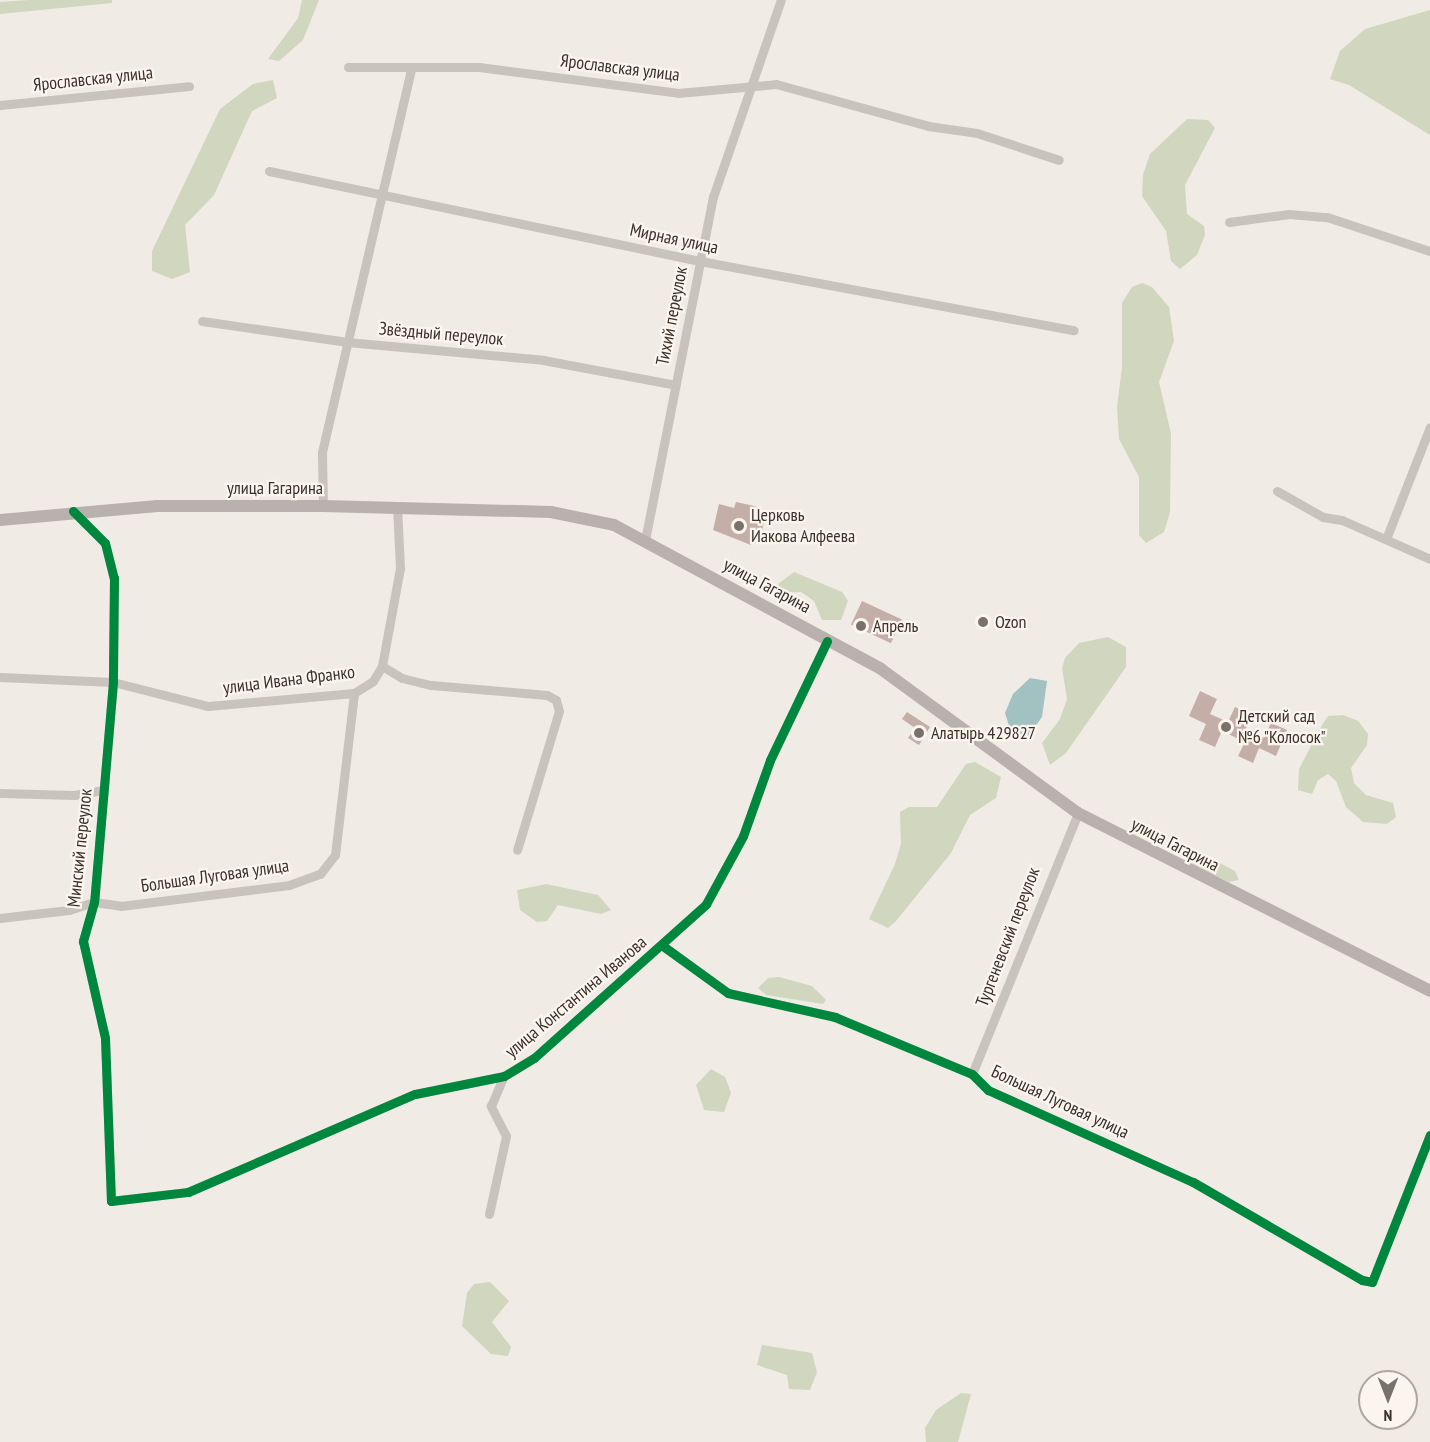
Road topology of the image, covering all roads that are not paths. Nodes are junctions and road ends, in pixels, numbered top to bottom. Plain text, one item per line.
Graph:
1 (781, 0) edge
2 (348, 67) dead end
3 (411, 69) junction
4 (189, 86) dead end
5 (748, 88) junction
6 (0, 105) edge
7 (1059, 160) dead end
8 (269, 171) dead end
9 (381, 194) junction
10 (1229, 222) dead end
11 (1430, 251) edge
12 (700, 261) junction
13 (202, 321) dead end
14 (1074, 330) dead end
15 (347, 342) junction
16 (676, 385) junction
17 (1430, 427) edge
18 (1277, 490) dead end
19 (323, 506) junction
20 (397, 507) junction
21 (73, 511) junction
22 (0, 520) edge
23 (1386, 539) junction
24 (645, 540) junction
25 (1430, 559) edge
26 (827, 641) junction
27 (381, 666) junction
28 (0, 677) edge
29 (113, 682) junction
30 (354, 693) junction
31 (103, 790) junction
32 (0, 793) edge
33 (1078, 813) junction
34 (517, 850) dead end
35 (94, 902) junction
36 (0, 918) edge
37 (663, 946) junction
38 (1430, 991) edge
39 (972, 1074) junction
40 (504, 1076) junction
41 (1430, 1134) edge
42 (1425, 1160) edge
43 (111, 1201) joint
44 (489, 1214) dead end

1 - 5 street, Тихий переулок
2 - 3 street, Ярославская улица
3 - 5 street, Ярославская улица
3 - 9 street
4 - 6 street, Ярославская улица
5 - 7 street, Ярославская улица
5 - 12 street, Тихий переулок
8 - 9 street, Мирная улица
9 - 12 street, Мирная улица
9 - 15 street
10 - 11 street
12 - 14 street, Мирная улица
12 - 16 street, Тихий переулок
13 - 15 street, Звёздный переулок
15 - 16 street, Звёздный переулок
15 - 19 street
16 - 24 street, Тихий переулок
17 - 23 street
18 - 23 street
19 - 20 main road, улица Гагарина
19 - 21 main road, улица Гагарина
20 - 24 main road, улица Гагарина
20 - 27 street
21 - 22 main road, улица Гагарина
21 - 29 street, Минский переулок
23 - 25 street
24 - 26 main road, улица Гагарина
26 - 33 main road, улица Гагарина
26 - 37 street, улица Константина Иванова
27 - 30 street, улица Ивана Франко
27 - 34 street
28 - 29 street, улица Ивана Франко
29 - 30 street, улица Ивана Франко
29 - 31 street, Минский переулок
30 - 35 street, Большая Луговая улица
31 - 32 street
31 - 35 street, Минский переулок
33 - 38 main road, улица Гагарина
33 - 39 street, Тургеневский переулок
35 - 36 street, Большая Луговая улица
35 - 43 street, Минский переулок
37 - 39 street, Большая Луговая улица
37 - 40 street, улица Константина Иванова
39 - 42 street, Большая Луговая улица
40 - 43 street, улица Константина Иванова
40 - 44 street
41 - 42 street

